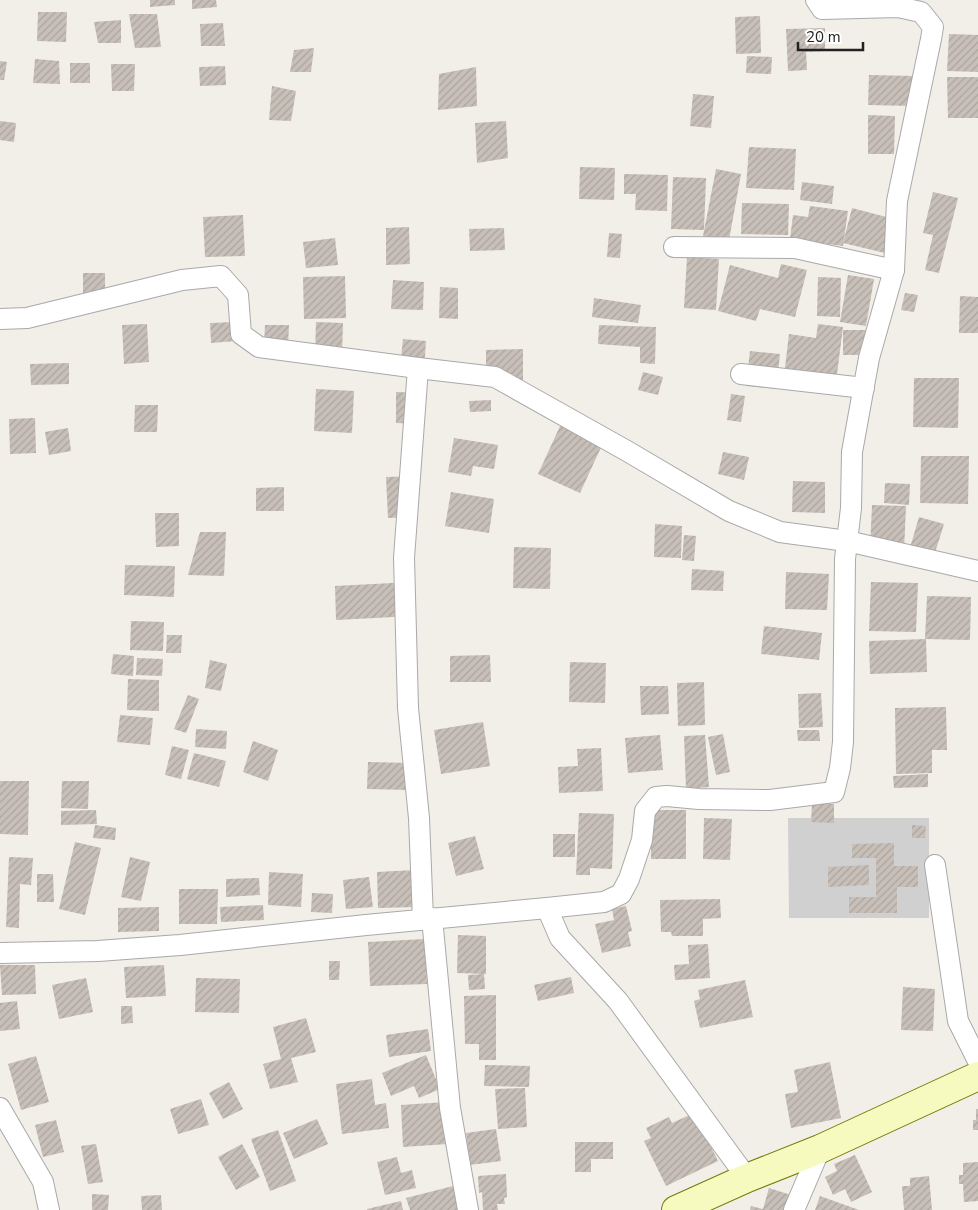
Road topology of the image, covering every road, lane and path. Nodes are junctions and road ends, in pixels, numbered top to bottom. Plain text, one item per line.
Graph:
1 (816, 0) edge
2 (925, 6) edge
3 (674, 247) dead end
4 (894, 270) junction
5 (0, 318) edge
6 (418, 368) junction
7 (742, 374) dead end
8 (864, 388) junction
9 (847, 541) junction
10 (978, 571) edge
11 (935, 864) dead end
12 (547, 908) junction
13 (428, 919) junction
14 (0, 953) edge
15 (978, 1061) edge
16 (978, 1076) edge
17 (0, 1108) edge
18 (820, 1149) junction
19 (747, 1178) junction
20 (48, 1210) edge
21 (468, 1210) edge
22 (676, 1210) edge
23 (794, 1210) edge

1 - 2 street
2 - 4 street
3 - 4 street
4 - 8 street
5 - 6 street
6 - 9 street
6 - 13 street
7 - 8 street
8 - 9 street
9 - 10 street
9 - 12 street
11 - 15 street
12 - 13 street
12 - 19 street
13 - 14 street
13 - 21 street
16 - 18 main road
17 - 20 street
18 - 19 main road
18 - 23 street
19 - 22 main road

